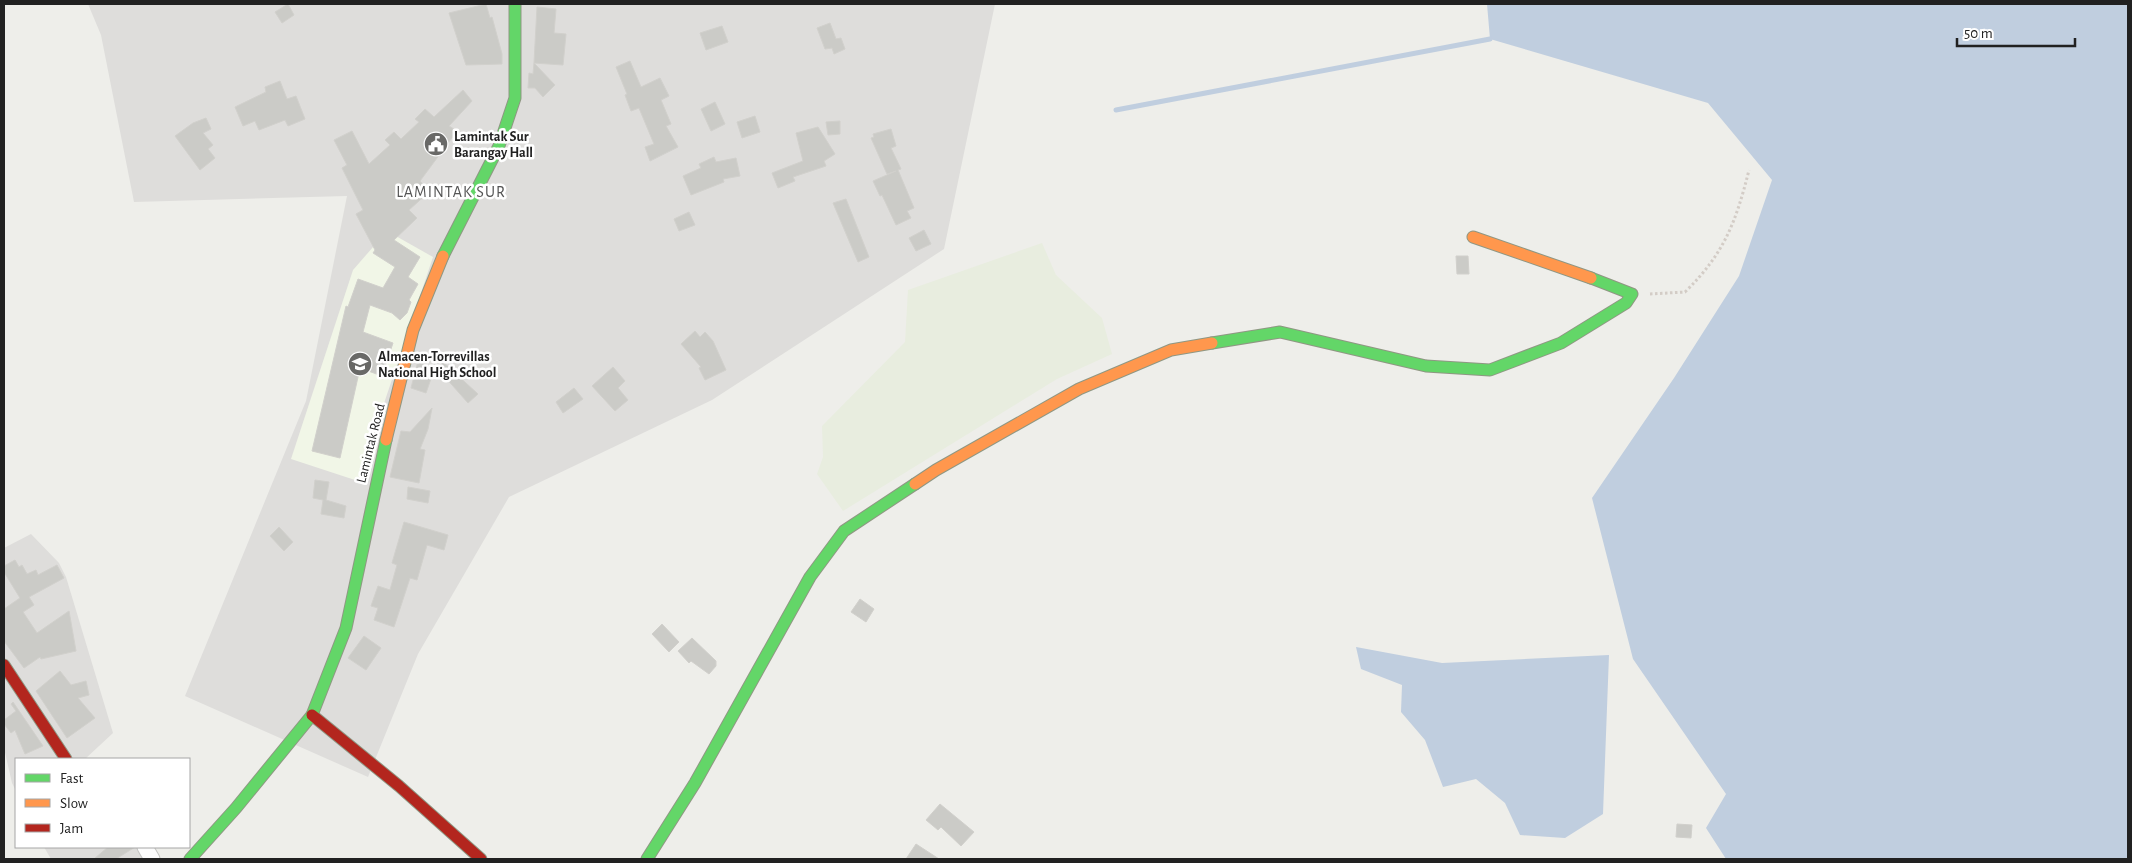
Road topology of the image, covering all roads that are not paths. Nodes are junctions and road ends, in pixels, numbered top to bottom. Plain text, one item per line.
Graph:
1 (515, 4) edge
2 (1473, 237) dead end
3 (4, 665) edge
4 (312, 714) junction
5 (65, 758) edge
6 (146, 848) edge
7 (152, 859) edge
8 (190, 859) edge
9 (481, 859) edge
10 (647, 859) edge

1 - 4 street, Lamintak Road
2 - 10 street
3 - 5 street
4 - 8 street, Lamintak Road
4 - 9 street
6 - 7 street

